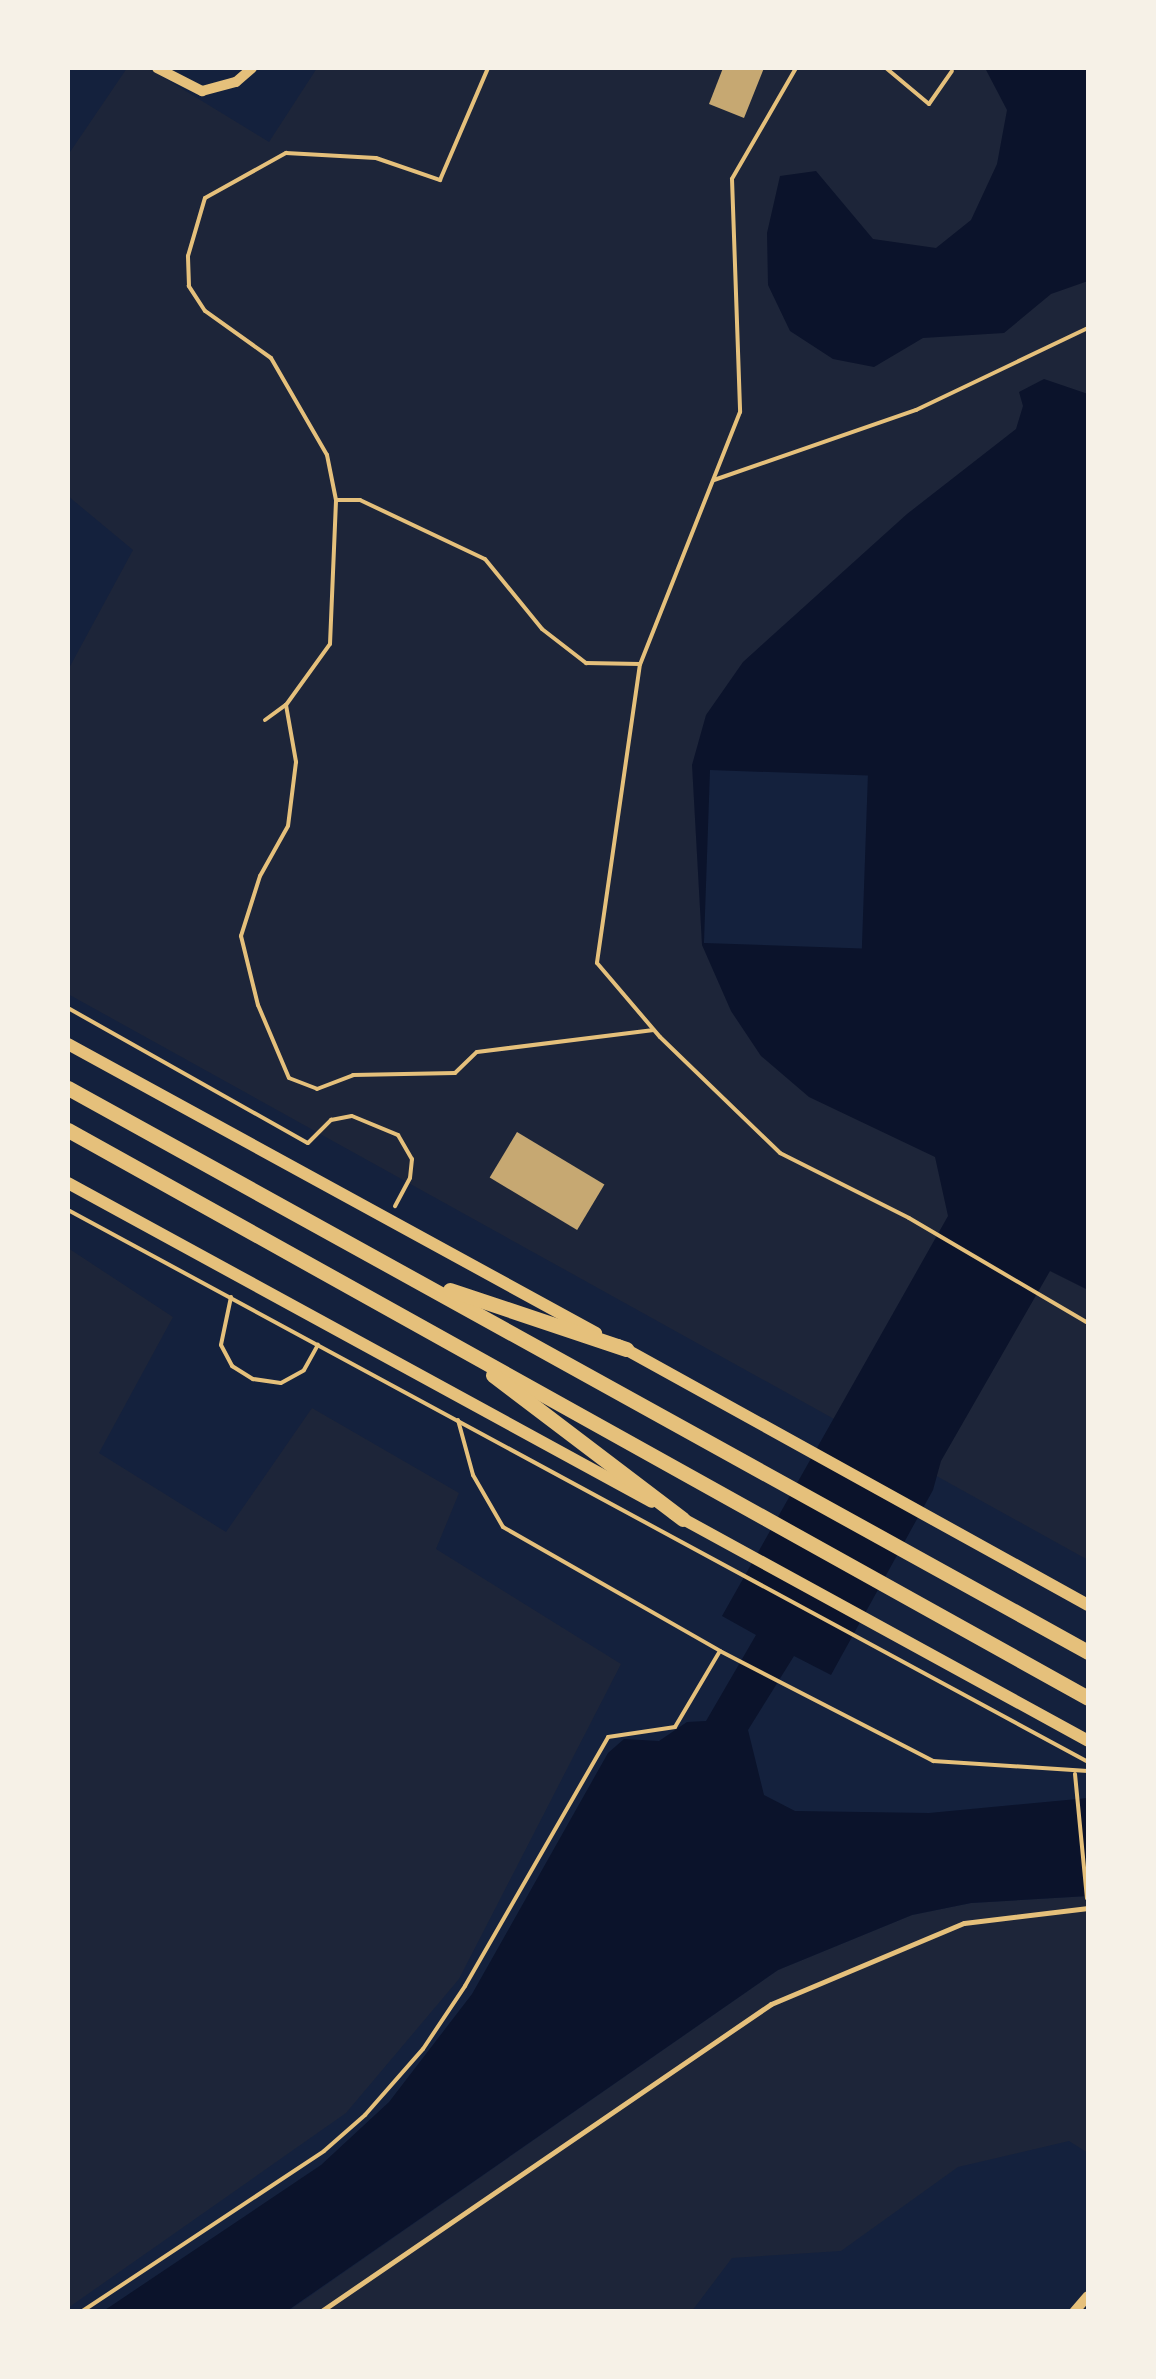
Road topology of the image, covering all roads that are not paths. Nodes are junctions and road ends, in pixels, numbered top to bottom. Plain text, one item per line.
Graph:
1 (157, 68) edge
2 (252, 68) edge
3 (68, 1044) edge
4 (68, 1088) edge
5 (68, 1130) edge
6 (68, 1183) edge
7 (412, 1277) junction
8 (450, 1342) junction
9 (626, 1349) junction
10 (683, 1519) junction
11 (1088, 1604) edge
12 (1088, 1652) edge
13 (1088, 1698) edge
14 (1088, 1740) edge
15 (1088, 1908) edge
16 (1088, 2296) edge
17 (320, 2312) edge
18 (1074, 2312) edge

1 - 2 street
3 - 9 street
4 - 7 highway
5 - 8 highway
6 - 10 street
7 - 9 highway
7 - 12 highway
8 - 10 highway
8 - 13 highway
9 - 11 street
10 - 14 street
15 - 17 lane
16 - 18 street

